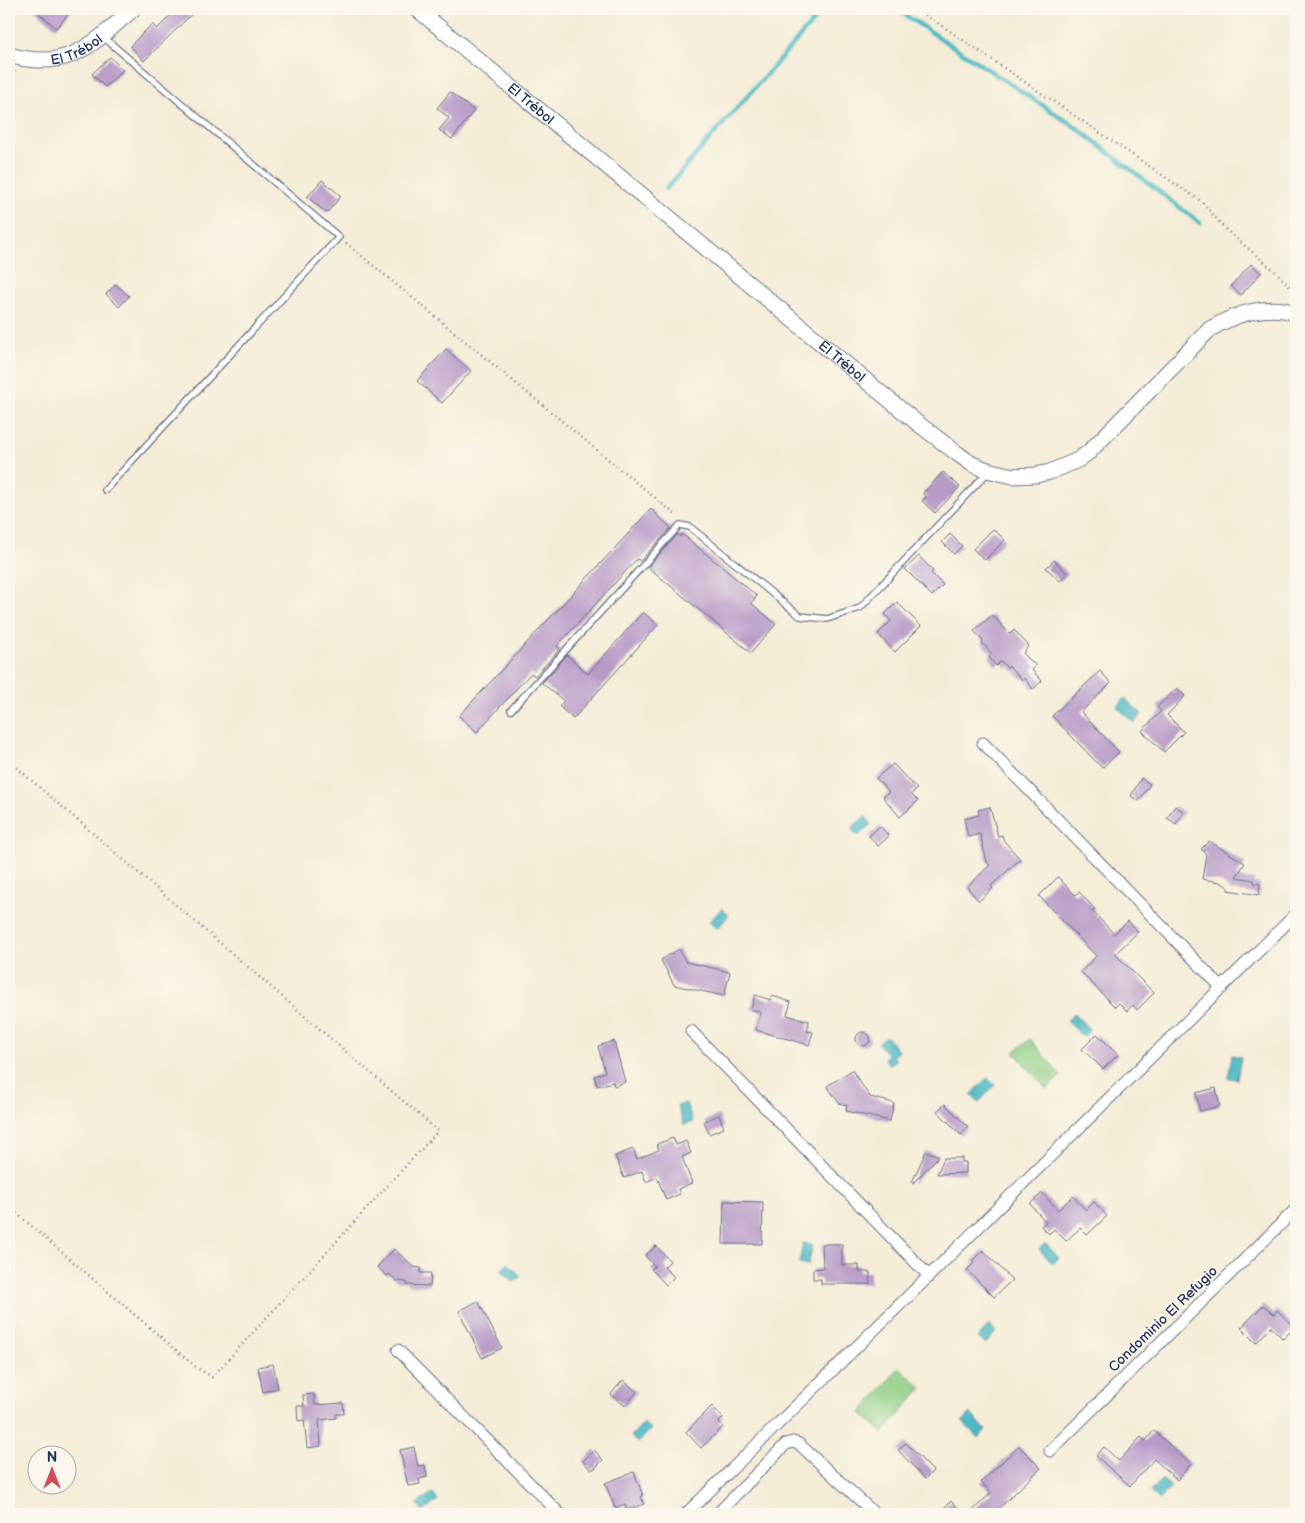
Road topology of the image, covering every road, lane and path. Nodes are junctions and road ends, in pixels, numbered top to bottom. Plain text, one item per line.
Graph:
1 (133, 9) edge
2 (417, 9) edge
3 (917, 9) edge
4 (102, 36) junction
5 (9, 55) edge
6 (339, 237) junction
7 (1293, 312) edge
8 (990, 471) junction
9 (105, 490) dead end
10 (690, 527) junction
11 (511, 710) dead end
12 (983, 743) dead end
13 (9, 761) edge
14 (1296, 914) edge
15 (1222, 988) junction
16 (691, 1031) dead end
17 (9, 1207) edge
18 (1296, 1209) edge
19 (929, 1276) junction
20 (398, 1350) dead end
21 (1050, 1451) dead end
22 (560, 1514) edge
23 (686, 1514) edge
24 (717, 1514) edge
25 (875, 1514) edge

1 - 4 main road, El Trébol
2 - 8 main road, El Trébol
3 - 7 path
4 - 5 main road, El Trébol
4 - 6 lane
6 - 9 lane
6 - 10 path
7 - 8 main road, El Trébol
8 - 10 lane
10 - 11 lane
12 - 15 street
13 - 17 path
14 - 15 street
15 - 19 street
16 - 19 street
18 - 21 street, Condominio El Refugio
19 - 23 street
20 - 22 street
24 - 25 street

